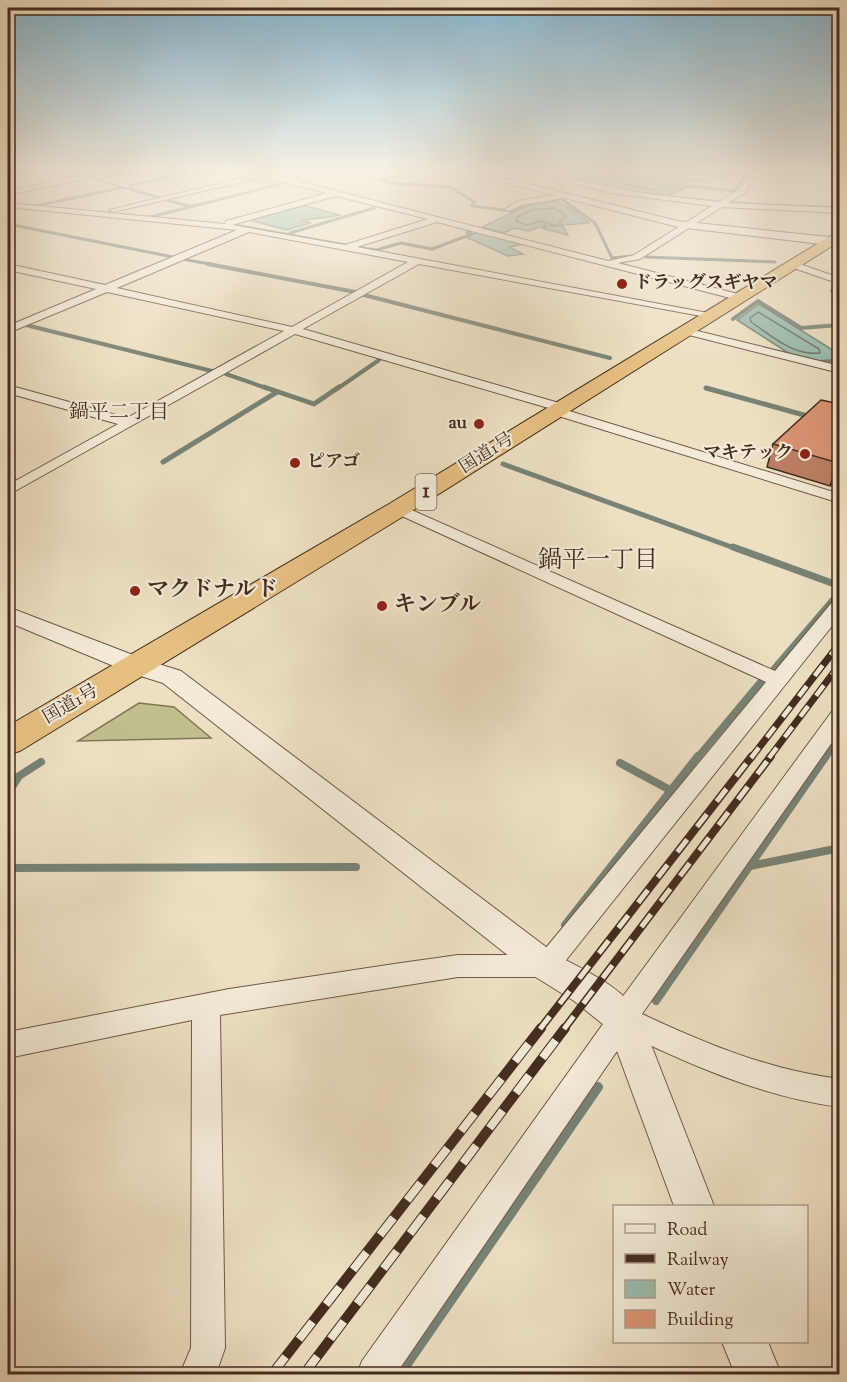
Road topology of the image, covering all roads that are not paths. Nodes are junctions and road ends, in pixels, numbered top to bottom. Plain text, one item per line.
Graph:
1 (236, 234) edge
2 (279, 234) edge
3 (387, 234) edge
4 (497, 234) edge
5 (671, 234) edge
6 (781, 234) edge
7 (836, 240) edge
8 (346, 247) junction
9 (417, 261) junction
10 (603, 262) junction
11 (791, 264) junction
12 (8, 267) edge
13 (840, 281) edge
14 (105, 289) junction
15 (738, 297) junction
16 (708, 316) junction
17 (8, 330) edge
18 (293, 330) junction
19 (685, 331) junction
20 (840, 370) edge
21 (8, 389) edge
22 (559, 409) junction
23 (129, 423) junction
24 (8, 491) edge
25 (840, 499) edge
26 (399, 508) junction
27 (840, 604) edge
28 (8, 614) edge
29 (137, 666) junction
30 (777, 679) junction
31 (840, 715) edge
32 (8, 742) edge
33 (546, 966) junction
34 (206, 1006) junction
35 (623, 1019) junction
36 (8, 1045) edge
37 (840, 1093) edge
38 (694, 1205) edge
39 (746, 1343) edge
40 (198, 1374) edge
41 (375, 1374) edge
42 (758, 1374) edge

1 - 14 street
2 - 8 street
3 - 8 street
4 - 10 street
5 - 10 street
6 - 7 street
7 - 11 highway, 国道1号 / 1
8 - 9 street
9 - 16 street
9 - 18 street
10 - 15 street
11 - 13 street
11 - 15 highway, 国道1号 / 1
12 - 14 street
14 - 17 street
14 - 18 street
15 - 16 highway, 国道1号 / 1
16 - 19 highway, 国道1号 / 1
18 - 22 street
18 - 23 street
19 - 20 street
19 - 22 highway, 国道1号 / 1
21 - 23 street
22 - 25 street
22 - 26 highway, 国道1号 / 1
23 - 24 street
26 - 29 highway, 国道1号 / 1
26 - 30 street
27 - 30 street
28 - 29 street
29 - 32 highway, 国道1号 / 1
29 - 33 street
30 - 33 street
31 - 35 street
33 - 34 street
33 - 35 street
34 - 36 street
34 - 40 street
35 - 37 street
35 - 38 street
35 - 41 street
39 - 42 street

